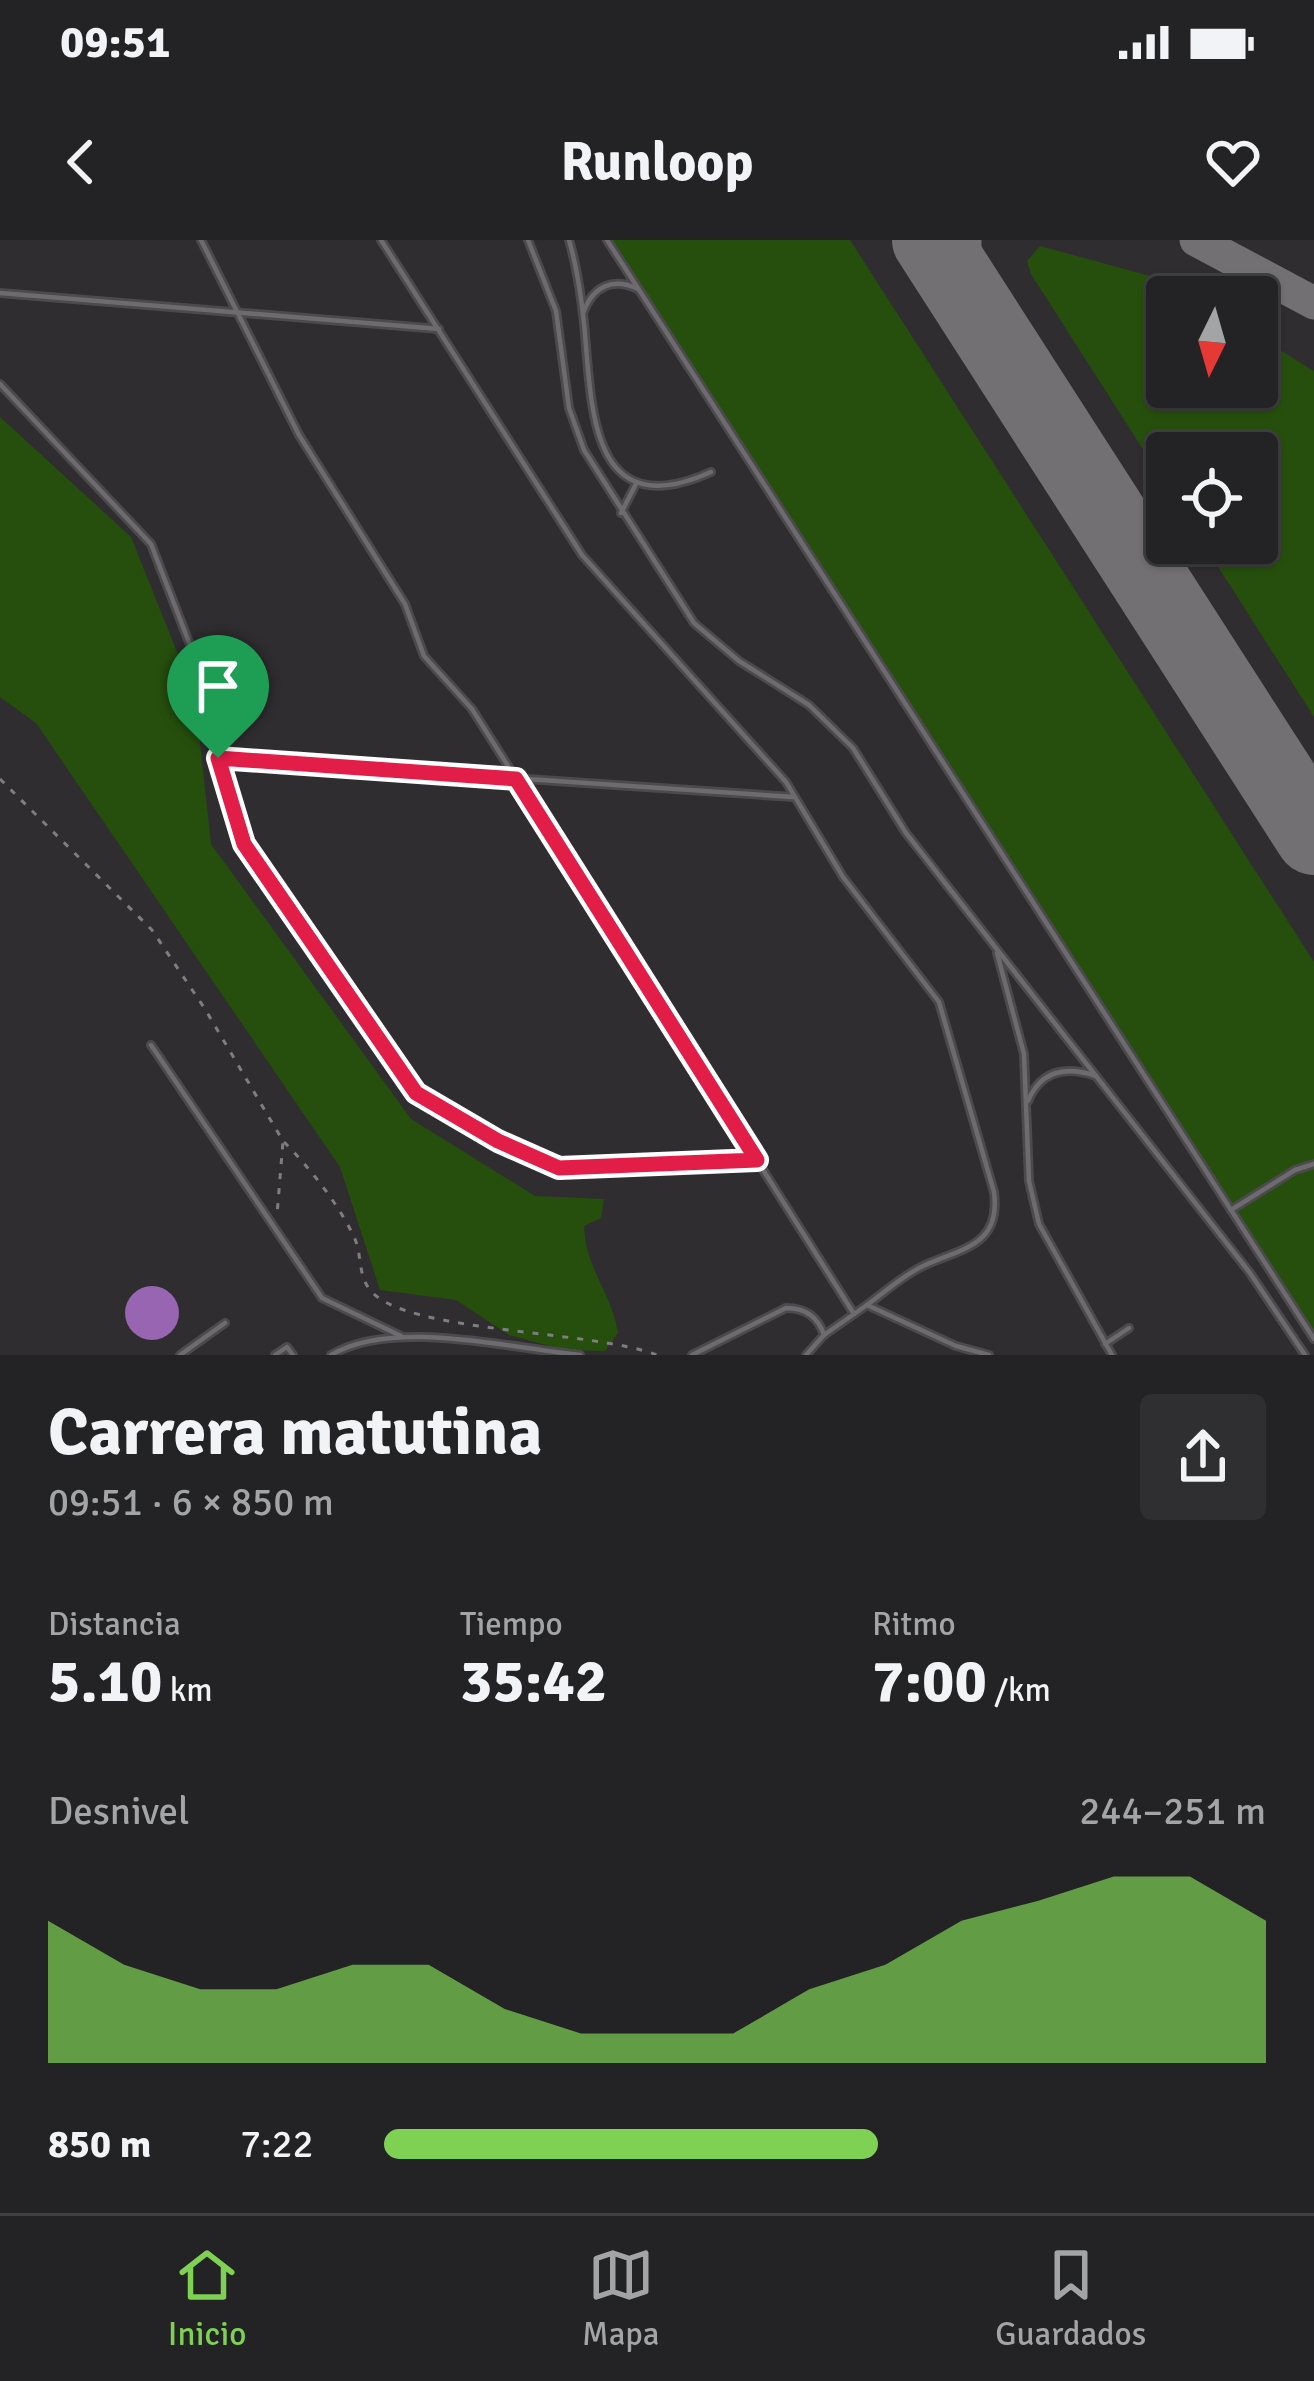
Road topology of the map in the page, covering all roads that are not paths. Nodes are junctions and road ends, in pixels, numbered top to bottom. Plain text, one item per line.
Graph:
1 (201, 240) edge
2 (381, 240) edge
3 (528, 240) edge
4 (569, 240) edge
5 (607, 240) edge
6 (638, 289) junction
7 (0, 293) edge
8 (238, 312) junction
9 (583, 314) junction
10 (439, 329) junction
11 (0, 384) edge
12 (711, 472) dead end
13 (637, 482) junction
14 (621, 513) junction
15 (218, 758) junction
16 (516, 779) junction
17 (797, 797) junction
18 (995, 948) junction
19 (152, 1046) dead end
20 (1096, 1076) junction
21 (1025, 1107) junction
22 (757, 1160) junction
23 (1314, 1164) edge
24 (1231, 1210) junction
25 (867, 1306) junction
26 (854, 1314) junction
27 (225, 1323) dead end
28 (1130, 1328) dead end
29 (824, 1335) junction
30 (401, 1336) junction
31 (1314, 1339) edge
32 (1105, 1344) junction
33 (1111, 1353) edge
34 (185, 1354) edge
35 (275, 1355) edge
36 (293, 1355) edge
37 (331, 1355) edge
38 (580, 1355) edge
39 (692, 1355) edge
40 (806, 1355) edge
41 (988, 1355) edge
42 (1099, 1355) edge
43 (1305, 1355) edge

1 - 8 lane
2 - 10 lane
3 - 14 lane
4 - 9 lane
5 - 6 lane
6 - 9 lane
6 - 24 lane
7 - 8 lane
8 - 10 lane
8 - 16 lane
9 - 13 lane
10 - 17 lane
11 - 15 lane
12 - 13 lane
13 - 14 lane
14 - 18 lane
15 - 16 lane
15 - 22 lane
16 - 17 lane
16 - 22 lane
17 - 25 lane
18 - 20 lane
18 - 21 lane
19 - 30 lane
20 - 21 lane
20 - 43 lane
21 - 32 lane
22 - 26 lane
23 - 24 lane
24 - 31 lane
25 - 26 lane
25 - 41 lane
26 - 29 lane
27 - 34 lane
28 - 32 lane
29 - 39 lane
29 - 40 lane
30 - 37 lane
30 - 38 lane
32 - 33 lane
33 - 42 lane
35 - 36 lane

